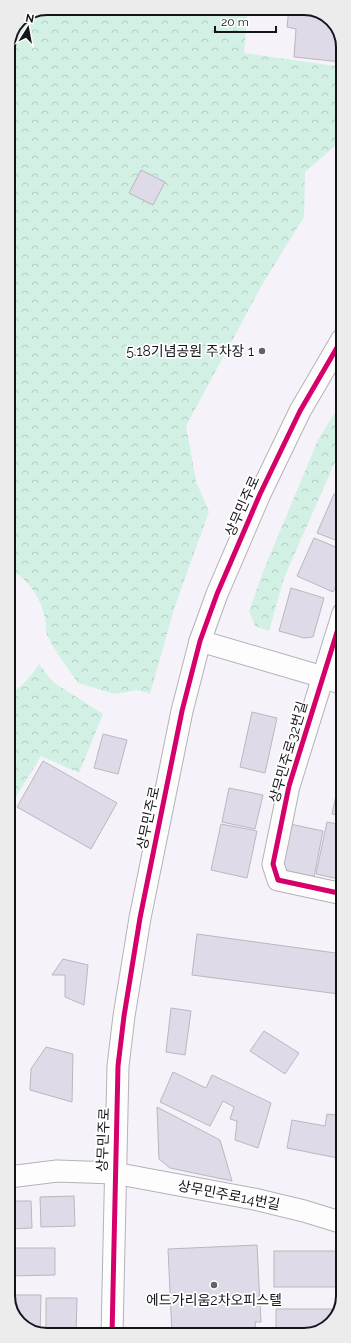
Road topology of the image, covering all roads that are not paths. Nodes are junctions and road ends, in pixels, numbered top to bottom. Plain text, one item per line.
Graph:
1 (336, 349) edge
2 (336, 635) edge
3 (200, 641) junction
4 (323, 677) junction
5 (336, 682) edge
6 (336, 892) edge
7 (114, 1173) junction
8 (15, 1176) edge
9 (336, 1221) edge
10 (112, 1328) edge

1 - 3 street, 상무민주로
2 - 4 street, 상무민주로32번길
3 - 4 street
3 - 7 street, 상무민주로
4 - 5 street
4 - 6 street, 상무민주로32번길
7 - 8 street, 상무민주로14번길
7 - 9 street, 상무민주로14번길
7 - 10 street, 상무민주로

